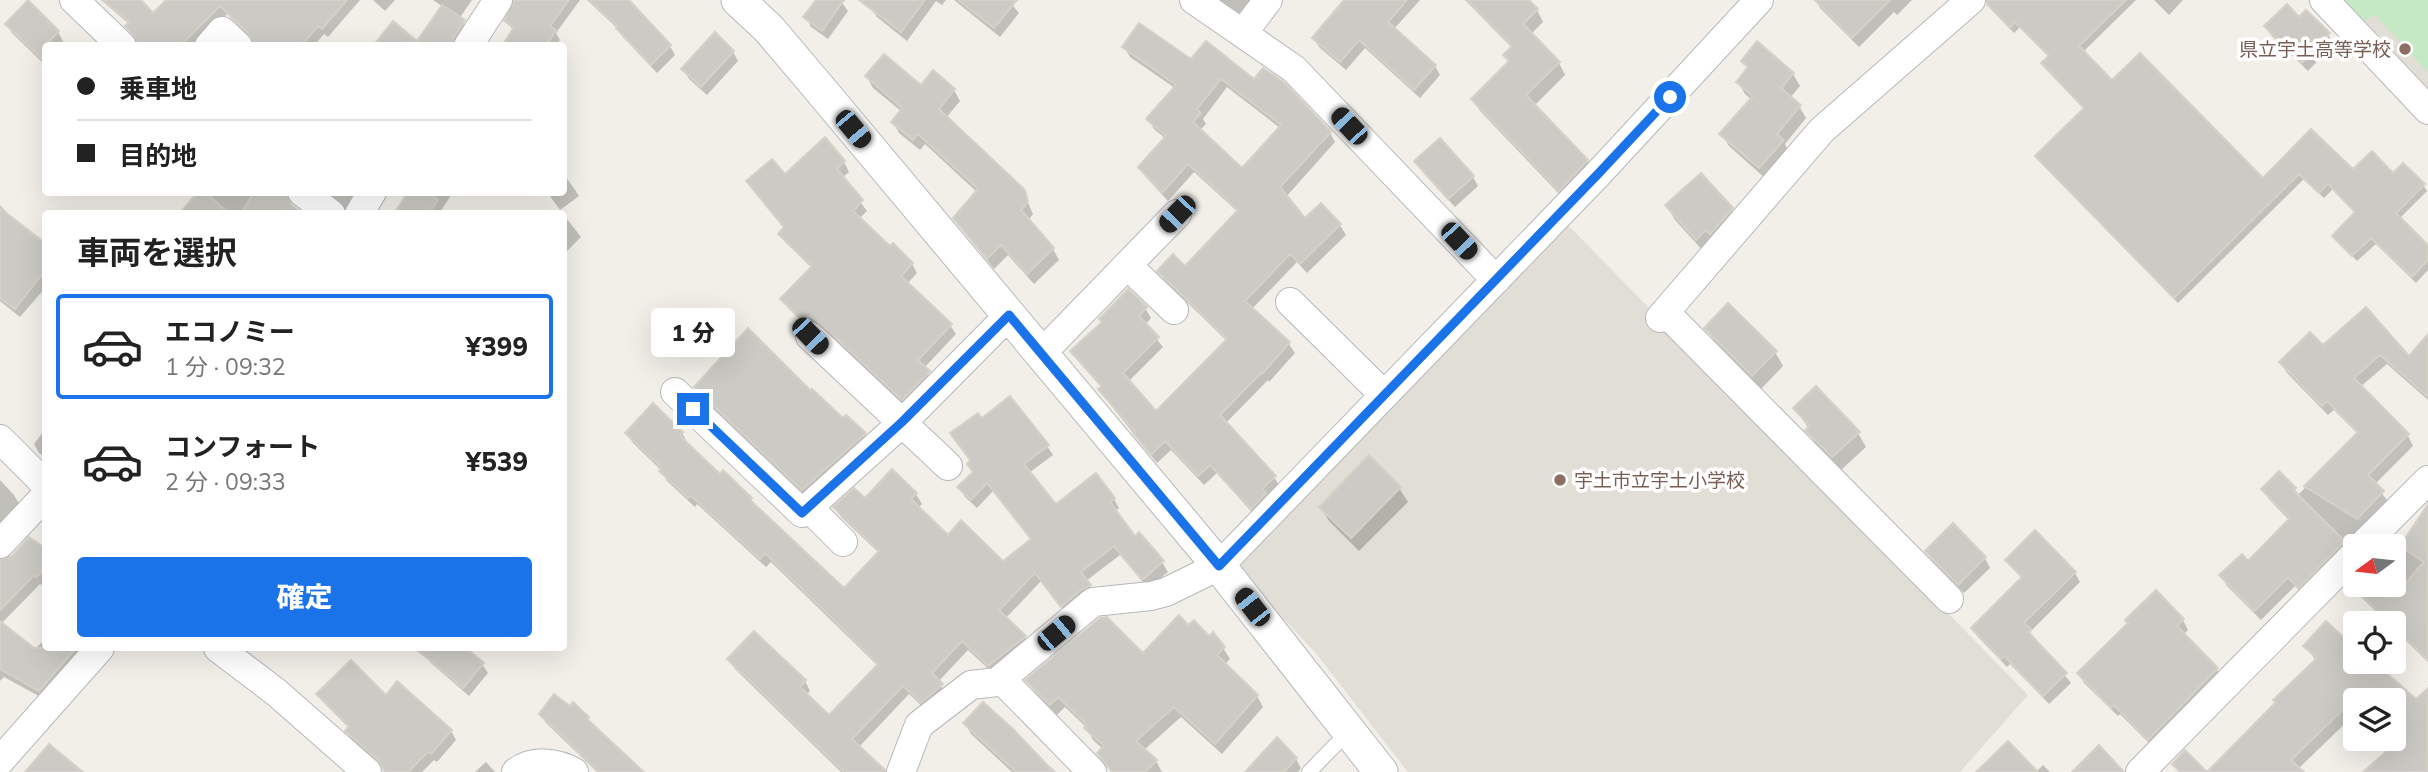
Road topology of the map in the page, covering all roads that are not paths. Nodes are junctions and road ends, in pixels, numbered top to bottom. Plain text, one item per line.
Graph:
1 (75, 0) edge
2 (498, 0) edge
3 (738, 0) edge
4 (1194, 0) edge
5 (1268, 0) edge
6 (1759, 0) edge
7 (1971, 0) edge
8 (2324, 0) edge
9 (1243, 33) junction
10 (118, 42) edge
11 (212, 42) edge
12 (234, 42) edge
13 (471, 42) edge
14 (2428, 110) edge
15 (307, 196) edge
16 (326, 210) edge
17 (1177, 214) dead end
18 (1127, 265) junction
19 (1496, 280) junction
20 (1290, 302) dead end
21 (1174, 310) dead end
22 (1009, 315) junction
23 (810, 336) dead end
24 (1041, 354) junction
25 (675, 392) dead end
26 (1384, 395) junction
27 (902, 422) junction
28 (0, 439) edge
29 (947, 466) dead end
30 (2428, 480) edge
31 (42, 481) edge
32 (42, 499) edge
33 (808, 508) junction
34 (2374, 534) edge
35 (843, 542) dead end
36 (0, 544) edge
37 (1219, 566) junction
38 (2343, 566) edge
39 (1949, 599) dead end
40 (97, 651) edge
41 (222, 651) edge
42 (1001, 680) junction
43 (1349, 731) junction
44 (0, 761) edge
45 (367, 772) edge
46 (516, 772) edge
47 (574, 772) edge
48 (901, 772) edge
49 (1091, 772) edge
50 (1309, 772) edge
51 (1381, 772) edge
52 (2140, 772) edge

1 - 10 street
2 - 13 street
3 - 22 street
4 - 9 street
5 - 9 street
6 - 19 street
7 - 39 street
8 - 14 street
9 - 19 street
11 - 12 street
15 - 16 street
17 - 18 street
18 - 21 street
18 - 24 street
19 - 26 street
20 - 26 street
22 - 24 street
22 - 27 street
23 - 27 street
24 - 37 street
25 - 33 street
26 - 37 street
27 - 29 street
27 - 33 street
28 - 31 street
30 - 34 street
32 - 36 street
33 - 35 street
37 - 42 street
37 - 43 street
38 - 52 street
40 - 44 street
41 - 45 street
42 - 48 street
42 - 49 street
43 - 50 lane
43 - 51 street
46 - 47 street

